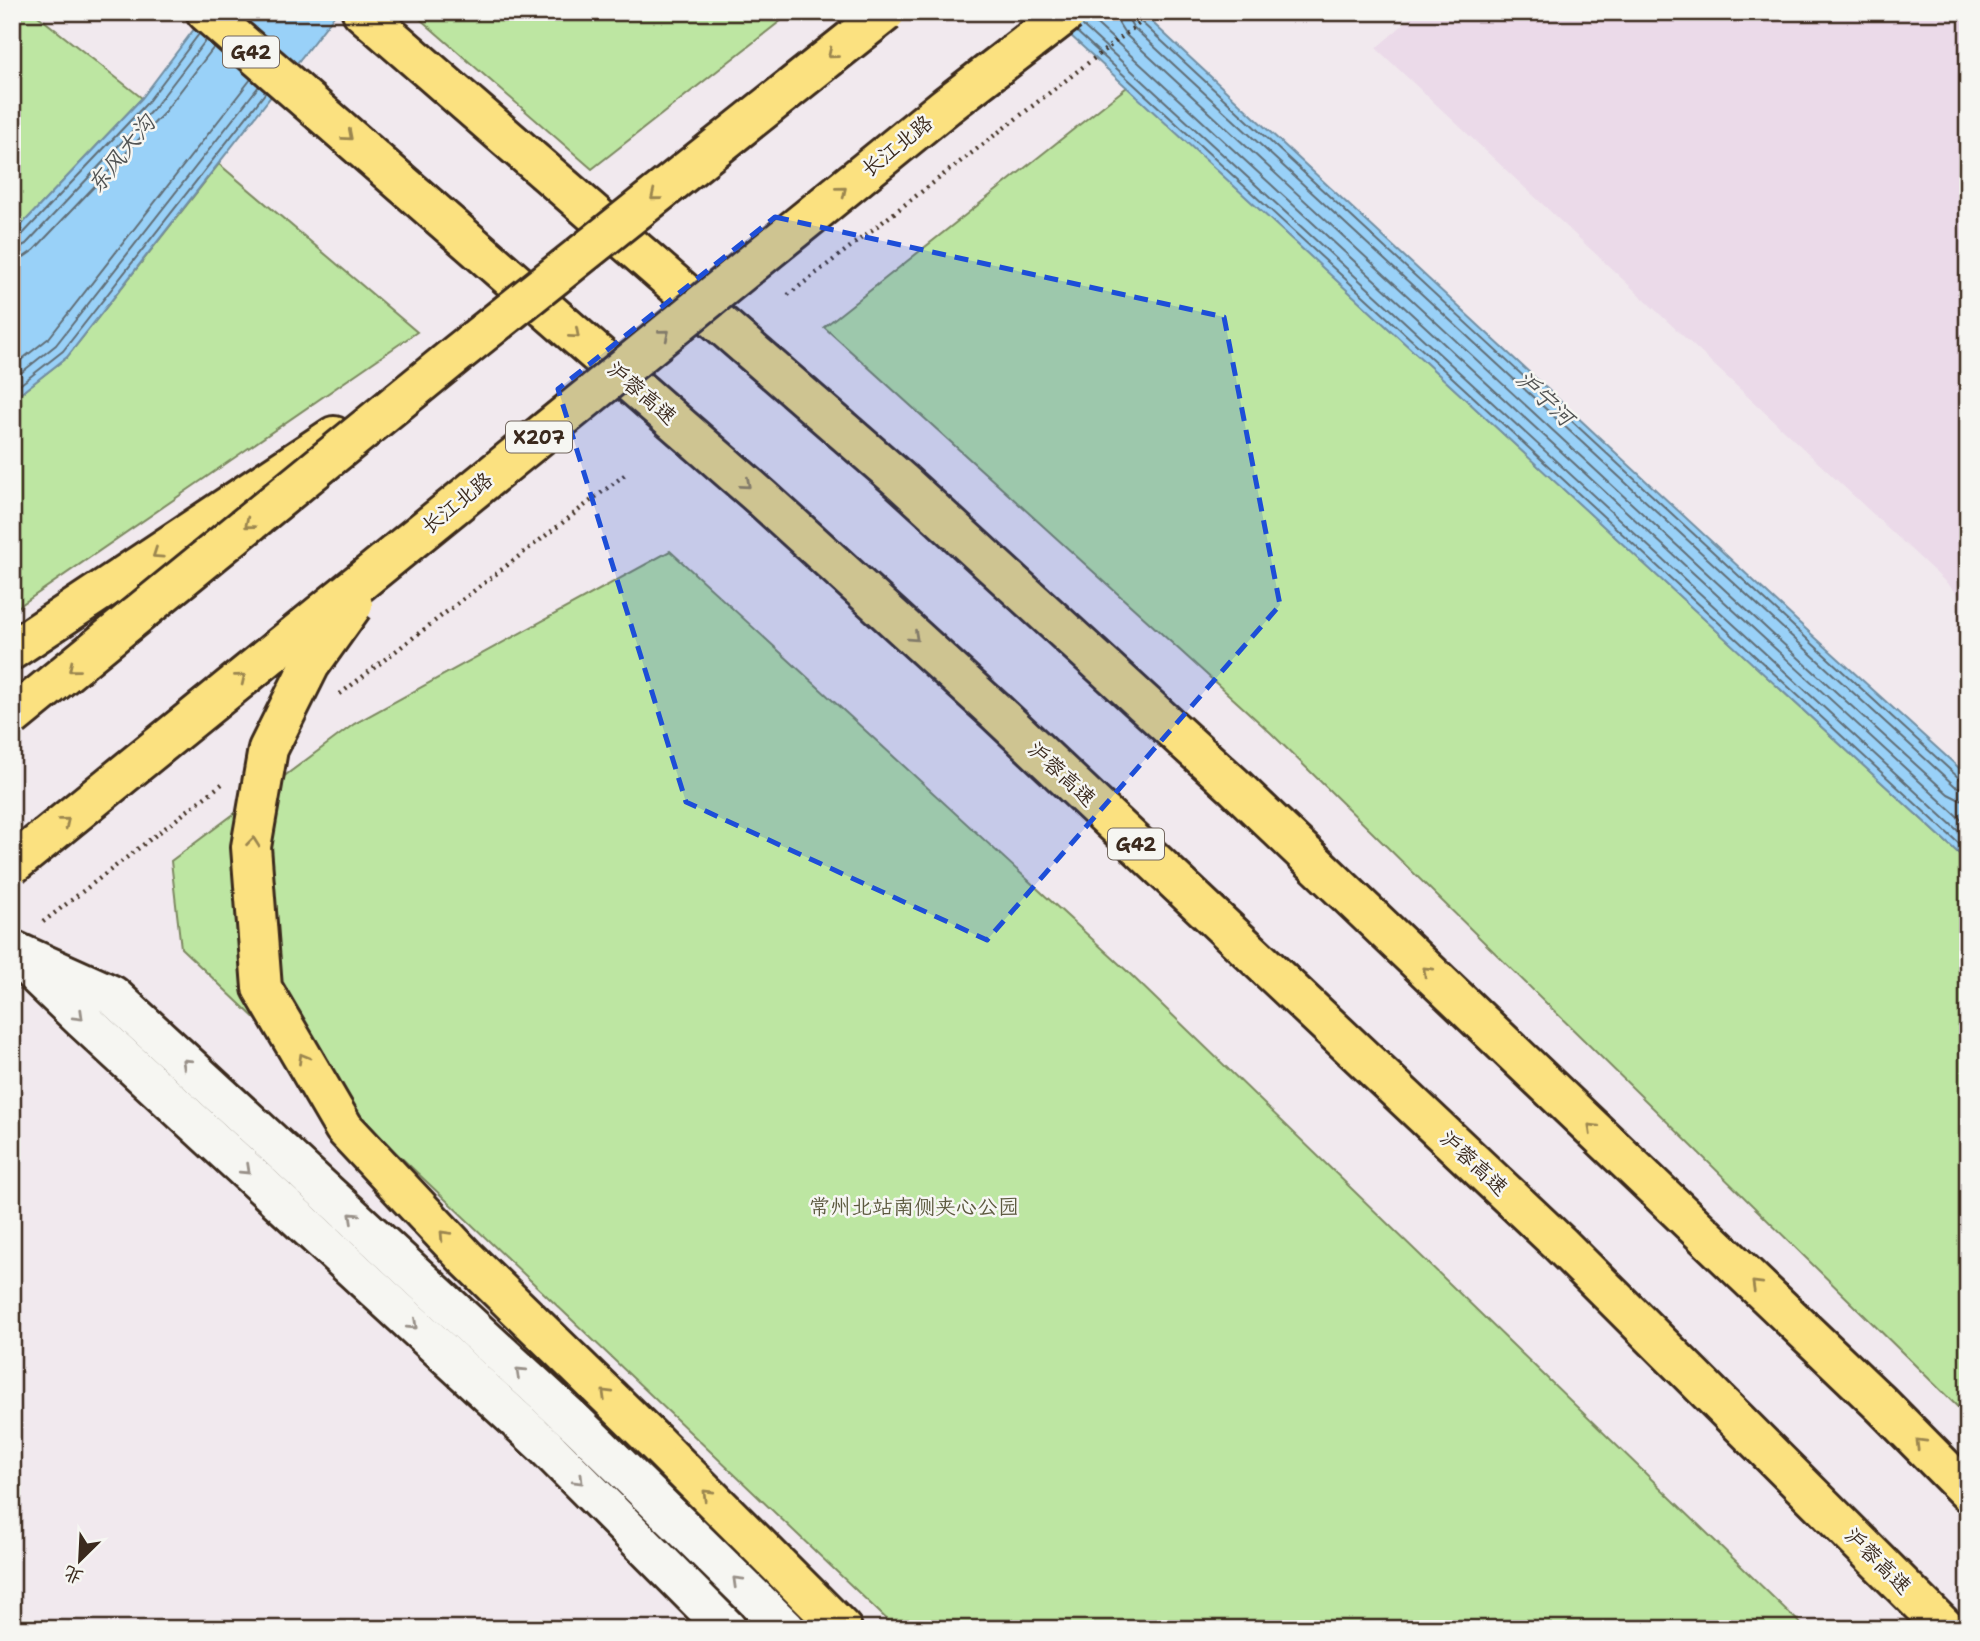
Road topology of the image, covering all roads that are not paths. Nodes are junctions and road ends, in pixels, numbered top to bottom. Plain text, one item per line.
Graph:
1 (206, 12) edge
2 (362, 12) edge
3 (886, 12) edge
4 (1068, 12) edge
5 (458, 353) junction
6 (386, 560) junction
7 (12, 650) edge
8 (12, 717) edge
9 (12, 865) edge
10 (12, 951) edge
11 (1968, 1492) edge
12 (727, 1629) edge
13 (786, 1629) edge
14 (842, 1629) edge
15 (1946, 1629) edge

1 -> 15 main road, 沪蓉高速 / G42
11 -> 2 main road
3 -> 5 main road, bridge
6 -> 4 main road, 长江北路 / X207, bridge
5 -> 7 main road, bridge
5 -> 8 main road, bridge
9 -> 6 main road, 长江北路 / X207, bridge
14 -> 6 main road, bridge
10 -> 12 street
13 -> 10 street

